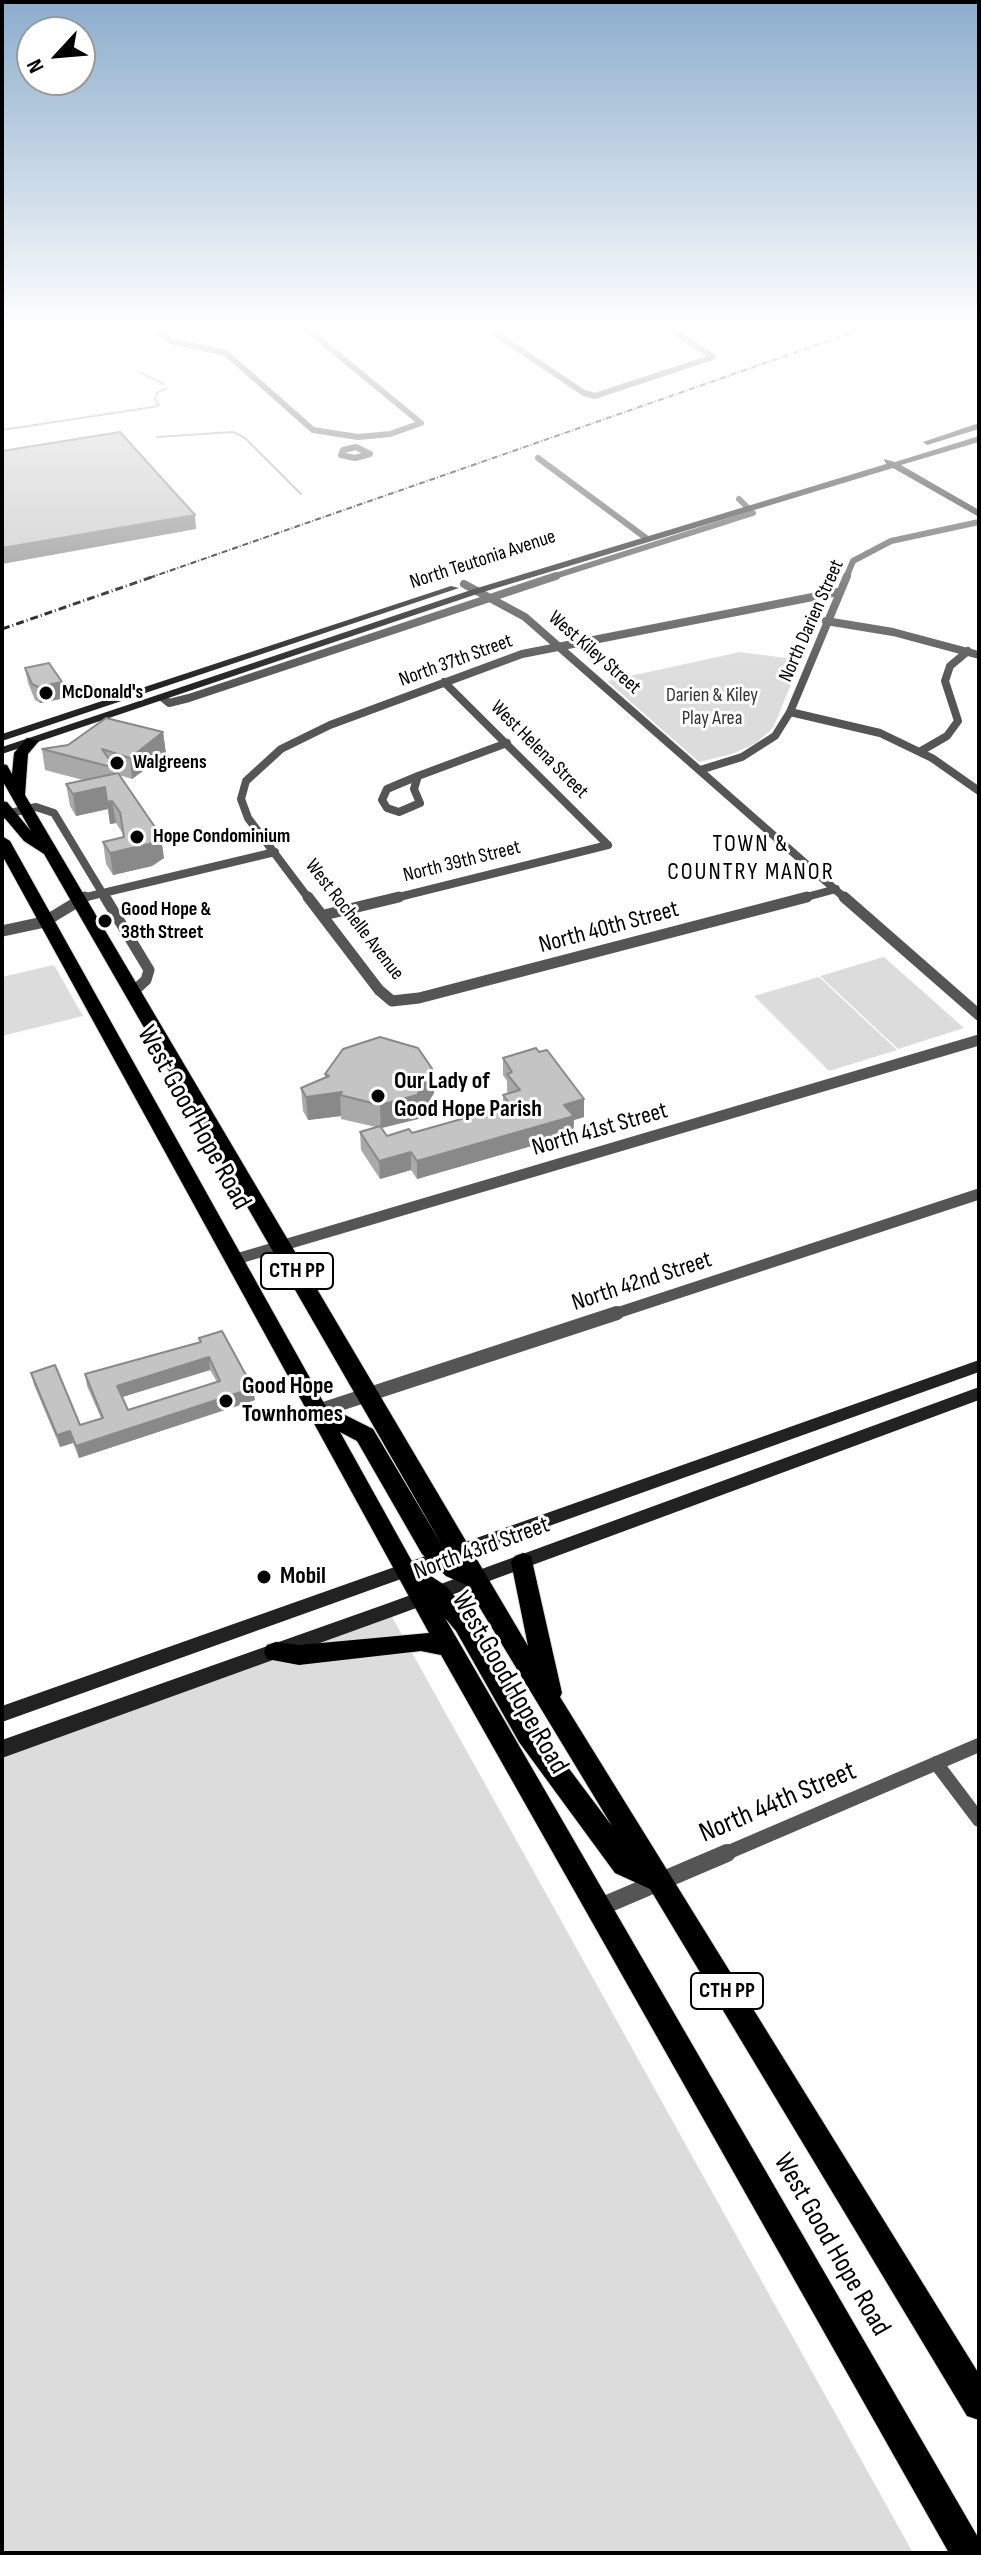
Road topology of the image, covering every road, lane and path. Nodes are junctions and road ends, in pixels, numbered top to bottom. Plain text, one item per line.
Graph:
1 (942, 449) edge
2 (895, 452) dead end
3 (878, 457) junction
4 (538, 458) dead end
5 (892, 463) junction
6 (739, 499) junction
7 (749, 506) junction
8 (979, 514) edge
9 (979, 522) edge
10 (636, 531) junction
11 (646, 538) junction
12 (464, 584) junction
13 (477, 591) junction
14 (838, 592) junction
15 (488, 597) junction
16 (826, 621) junction
17 (558, 646) junction
18 (968, 651) junction
19 (979, 655) edge
20 (444, 682) junction
21 (166, 700) junction
22 (790, 712) junction
23 (2, 738) edge
24 (32, 741) junction
25 (507, 743) junction
26 (2, 751) edge
27 (921, 751) junction
28 (2, 768) edge
29 (700, 770) junction
30 (418, 776) junction
31 (246, 781) joint
32 (979, 791) edge
33 (29, 804) junction
34 (4, 811) edge
35 (2, 841) edge
36 (608, 845) joint
37 (275, 852) junction
38 (53, 854) junction
39 (836, 889) junction
40 (103, 892) junction
41 (79, 898) junction
42 (324, 915) junction
43 (44, 922) junction
44 (2, 931) edge
45 (134, 991) junction
46 (392, 1001) joint
47 (979, 1015) edge
48 (979, 1040) edge
49 (979, 1194) edge
50 (283, 1246) junction
51 (233, 1260) junction
52 (979, 1366) edge
53 (979, 1393) edge
54 (368, 1394) junction
55 (318, 1411) junction
56 (449, 1555) junction
57 (523, 1562) junction
58 (405, 1570) junction
59 (475, 1579) junction
60 (429, 1596) junction
61 (448, 1647) junction
62 (276, 1652) junction
63 (552, 1705) junction
64 (2, 1714) edge
65 (979, 1745) edge
66 (2, 1749) edge
67 (936, 1763) junction
68 (979, 1820) edge
69 (660, 1881) junction
70 (598, 1908) junction
71 (979, 2404) edge
72 (968, 2553) edge

1 - 5 main road, North Teutonia Avenue
2 - 3 main road, North Teutonia Avenue
3 - 5 main road
3 - 6 main road, North Teutonia Avenue
4 - 10 street
5 - 7 main road, North Teutonia Avenue
5 - 8 main road
6 - 7 street
6 - 10 main road, North Teutonia Avenue
7 - 11 main road, North Teutonia Avenue
7 - 15 street, North Teutonia Avenue
9 - 14 street, North Darien Street
10 - 11 street
10 - 12 main road, North Teutonia Avenue
11 - 13 main road, North Teutonia Avenue
12 - 13 street, West Kiley Street
12 - 23 main road, North Teutonia Avenue
13 - 15 street, West Kiley Street
13 - 21 main road, North Teutonia Avenue
14 - 16 street, North Darien Street
14 - 17 street, North 37th Street
15 - 17 street, West Kiley Street
15 - 21 street, North Teutonia Avenue
16 - 18 street
16 - 22 street, North Darien Street
17 - 20 street, North 37th Street
17 - 29 street, West Kiley Street
18 - 19 street
18 - 27 street
20 - 25 street, West Helena Street
20 - 31 street, North 37th Street
21 - 24 main road, North Teutonia Avenue
22 - 27 street
22 - 29 street, North Darien Street
24 - 26 main road, North Teutonia Avenue
24 - 33 main road
25 - 30 street
25 - 36 street, West Helena Street
27 - 32 street
28 - 33 main road, West Good Hope Road / CTH PP
29 - 39 street, West Kiley Street
30 - 30 street
31 - 37 street, West Rochelle Avenue
33 - 34 street
33 - 38 main road, West Good Hope Road / CTH PP
33 - 40 street, West Good Hope Road
34 - 38 main road
35 - 43 main road, West Good Hope Road / CTH PP
36 - 42 street, North 39th Street
37 - 40 street
37 - 42 street, West Rochelle Avenue
38 - 41 main road, West Good Hope Road / CTH PP
39 - 46 street, North 40th Street
39 - 47 street, West Kiley Street
40 - 41 street
40 - 45 street, West Good Hope Road
41 - 43 street
41 - 45 main road, West Good Hope Road / CTH PP
42 - 46 street, West Rochelle Avenue
43 - 44 street
43 - 51 main road, West Good Hope Road / CTH PP
45 - 50 main road, West Good Hope Road / CTH PP
48 - 50 street, North 41st Street
49 - 54 street, North 42nd Street
50 - 51 street, North 41st Street
50 - 54 main road, West Good Hope Road / CTH PP
51 - 55 main road, West Good Hope Road / CTH PP
52 - 56 main road, North 43rd Street
53 - 57 main road, North 43rd Street
54 - 55 street, North 42nd Street
54 - 56 main road, West Good Hope Road / CTH PP
55 - 56 main road
55 - 58 main road, West Good Hope Road / CTH PP
56 - 58 main road, North 43rd Street
56 - 59 main road
57 - 59 main road, North 43rd Street
57 - 63 main road
58 - 60 main road, West Good Hope Road / CTH PP
58 - 64 main road, North 43rd Street
59 - 60 main road, North 43rd Street
59 - 63 main road, West Good Hope Road / CTH PP
60 - 61 main road, West Good Hope Road / CTH PP
60 - 62 main road, North 43rd Street
60 - 69 main road
61 - 62 main road
61 - 70 main road, West Good Hope Road / CTH PP
62 - 66 main road, North 43rd Street
63 - 69 main road, West Good Hope Road / CTH PP
65 - 67 street, North 44th Street
67 - 68 street
67 - 69 street, North 44th Street
69 - 70 street, North 44th Street
69 - 71 main road, West Good Hope Road / CTH PP
70 - 72 main road, West Good Hope Road / CTH PP

